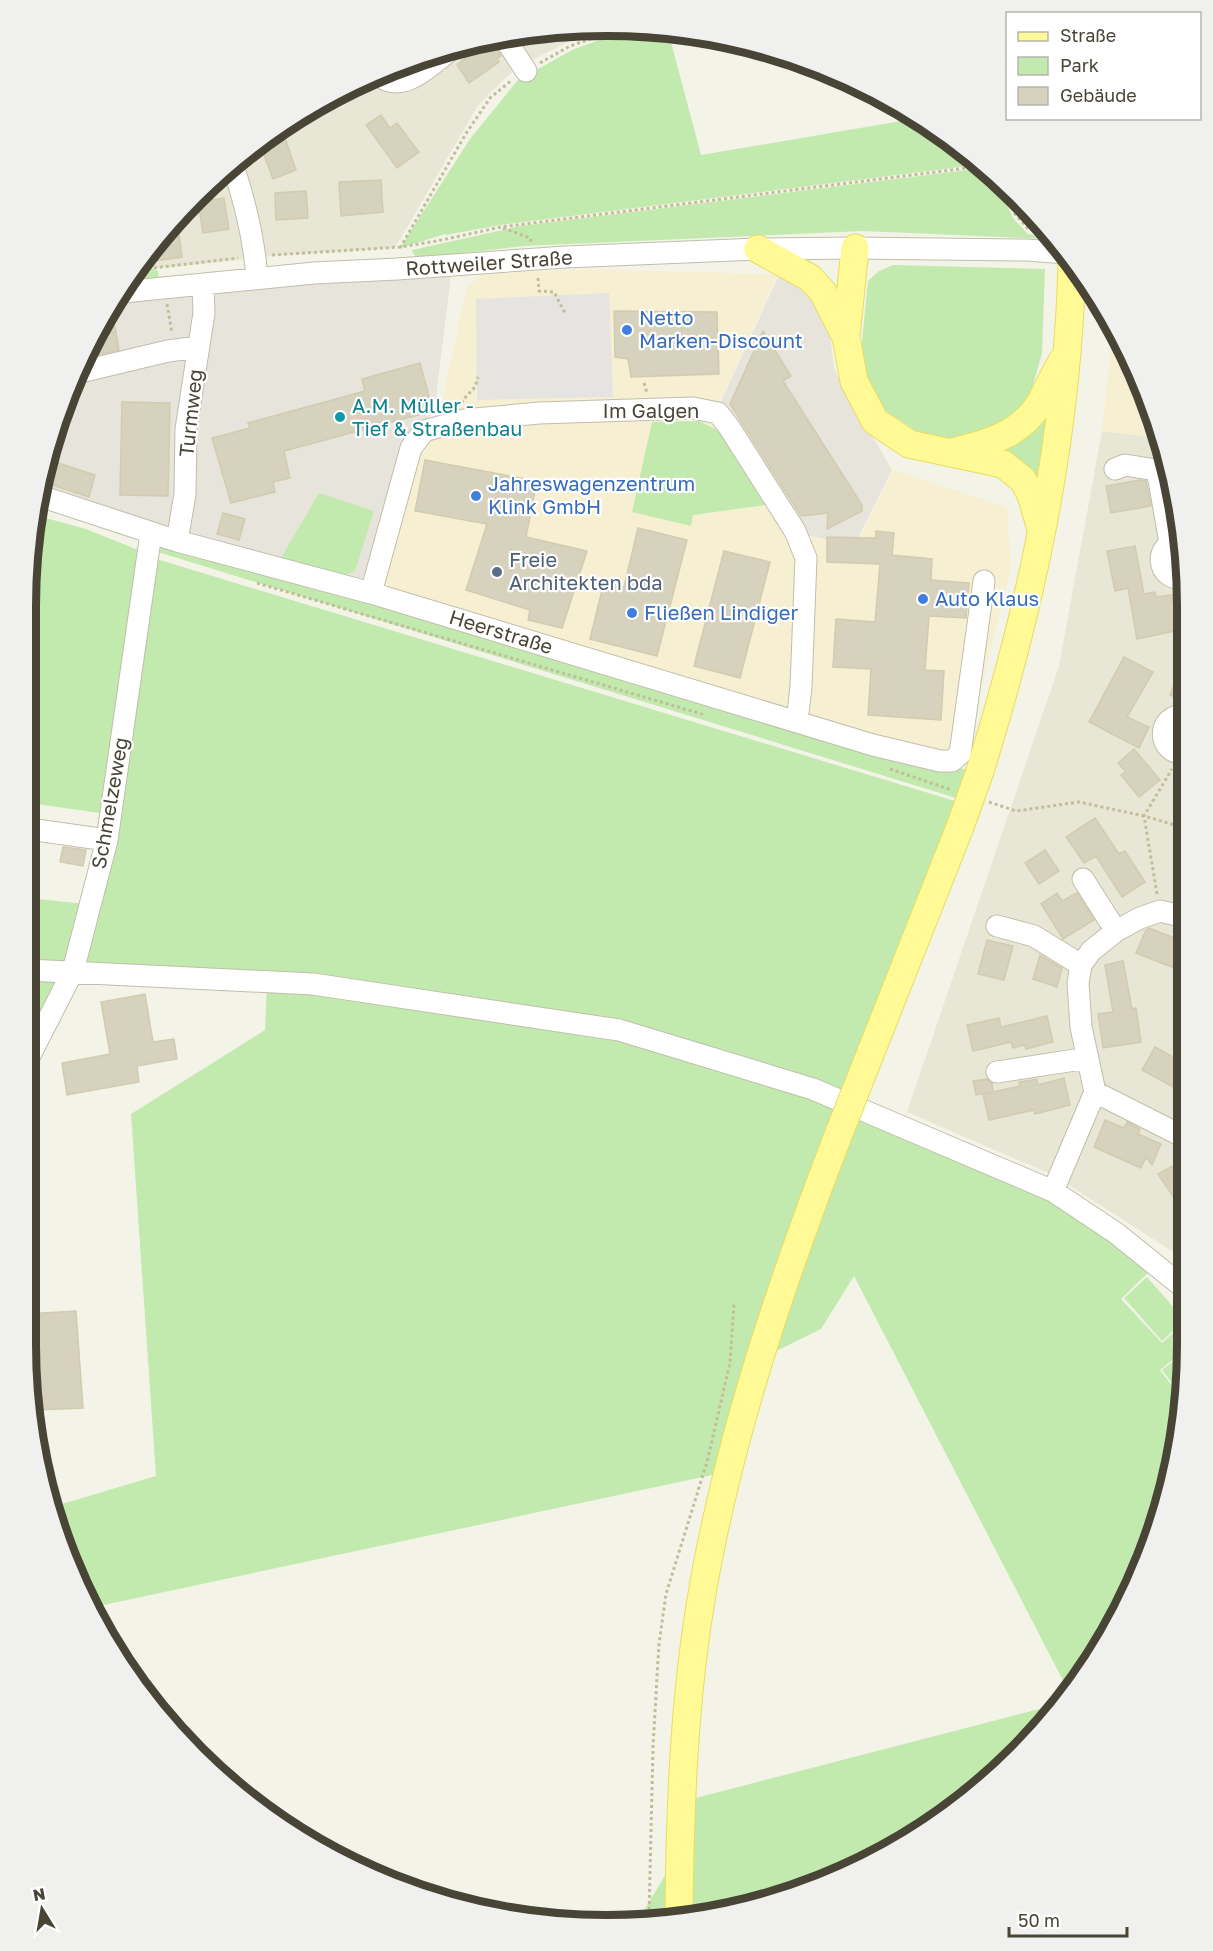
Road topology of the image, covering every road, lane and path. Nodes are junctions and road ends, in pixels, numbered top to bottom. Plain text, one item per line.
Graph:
1 (598, 36) edge
2 (509, 45) edge
3 (433, 63) edge
4 (526, 71) junction
5 (385, 80) edge
6 (970, 168) edge
7 (235, 174) edge
8 (1009, 202) edge
9 (501, 227) junction
10 (1038, 233) dead end
11 (400, 247) junction
12 (855, 248) junction
13 (758, 249) junction
14 (1053, 252) edge
15 (255, 256) junction
16 (536, 258) junction
17 (147, 269) edge
18 (1072, 277) edge
19 (257, 278) junction
20 (203, 284) junction
21 (131, 291) edge
22 (565, 313) dead end
23 (846, 337) junction
24 (198, 347) junction
25 (1069, 349) junction
26 (87, 370) edge
27 (478, 377) dead end
28 (644, 383) dead end
29 (647, 393) dead end
30 (464, 420) junction
31 (949, 453) junction
32 (1115, 469) dead end
33 (1162, 476) edge
34 (46, 498) edge
35 (1042, 530) junction
36 (151, 533) junction
37 (177, 541) junction
38 (1173, 544) edge
39 (1176, 579) edge
40 (249, 581) dead end
41 (984, 581) dead end
42 (371, 593) junction
43 (1177, 715) edge
44 (714, 718) dead end
45 (797, 721) junction
46 (1177, 755) edge
47 (1177, 763) edge
48 (886, 768) dead end
49 (962, 793) dead end
50 (984, 800) dead end
51 (1144, 816) junction
52 (1177, 826) edge
53 (36, 830) edge
54 (106, 840) junction
55 (1083, 879) dead end
56 (1160, 911) junction
57 (1177, 915) edge
58 (997, 926) dead end
59 (1116, 932) junction
60 (1081, 965) junction
61 (36, 970) edge
62 (73, 971) junction
63 (36, 1043) edge
64 (1088, 1058) junction
65 (997, 1072) dead end
66 (1095, 1092) junction
67 (1177, 1133) edge
68 (1053, 1191) junction
69 (1177, 1282) edge
70 (679, 1910) edge

1 - 4 path
2 - 4 street
3 - 5 street
4 - 11 path
6 - 9 path
7 - 15 street
8 - 10 path
9 - 11 path
9 - 16 path
11 - 15 path
12 - 13 street, Rottweiler Straße
12 - 14 street, Rottweiler Straße
12 - 23 main road
13 - 16 street, Rottweiler Straße
13 - 23 main road
15 - 17 path
15 - 19 street
16 - 19 street, Rottweiler Straße
16 - 22 path
18 - 25 main road
19 - 20 street, Rottweiler Straße
20 - 21 street, Rottweiler Straße
20 - 24 street, Turmweg
23 - 31 main road
24 - 26 street
24 - 37 street, Turmweg
25 - 31 main road
25 - 35 main road
27 - 30 path
28 - 29 path
30 - 42 street, Im Galgen
30 - 45 street, Im Galgen
31 - 35 main road
32 - 33 street
34 - 36 street, Heerstraße
35 - 70 main road, bridge
36 - 37 street, Heerstraße
36 - 54 street, Schmelzeweg
37 - 42 street, Heerstraße
38 - 39 street
40 - 44 path
41 - 45 street, Heerstraße
42 - 45 street, Heerstraße
43 - 46 street
47 - 51 path
48 - 49 path
50 - 51 path
51 - 52 path
51 - 56 path
53 - 54 street
54 - 62 street, Schmelzeweg
55 - 59 street
56 - 57 street
56 - 59 street
58 - 60 street
59 - 60 street
60 - 64 street
61 - 62 street
62 - 63 street, Schmelzeweg
62 - 68 street
64 - 65 street
64 - 66 street
66 - 67 street
66 - 68 street
68 - 69 street

